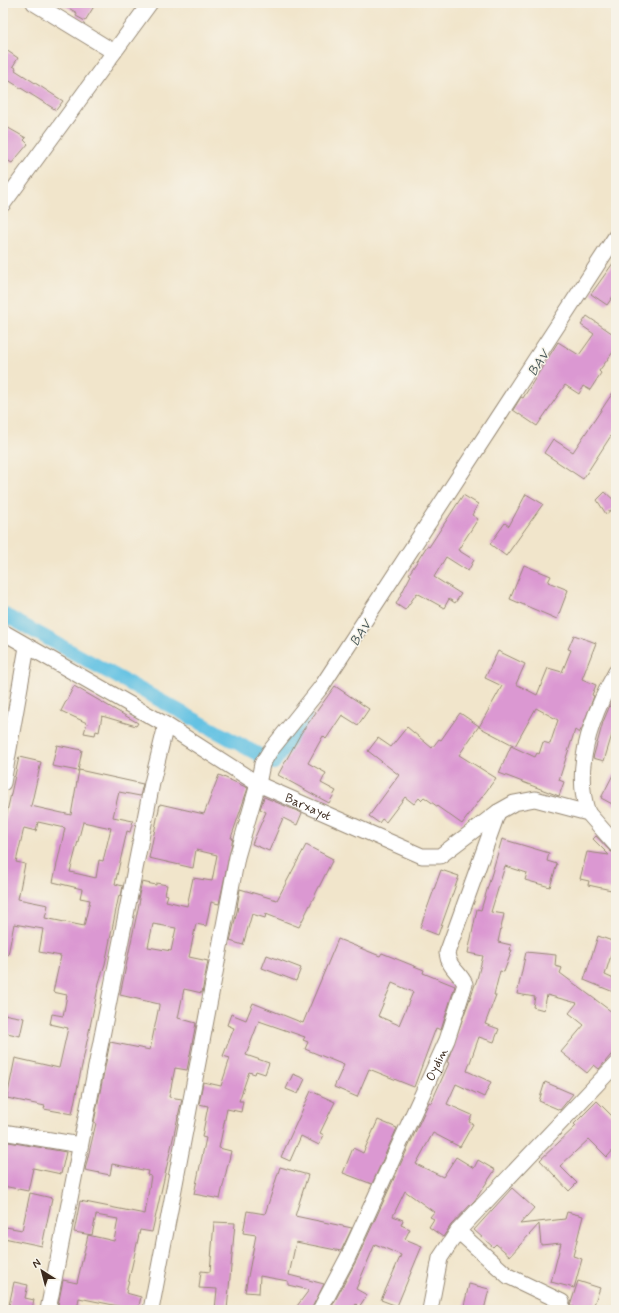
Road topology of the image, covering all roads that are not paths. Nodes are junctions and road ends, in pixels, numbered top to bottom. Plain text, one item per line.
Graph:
1 (34, 3) edge
2 (150, 3) edge
3 (114, 52) junction
4 (7, 188) edge
5 (3, 204) edge
6 (616, 236) edge
7 (3, 632) edge
8 (27, 647) junction
9 (616, 672) edge
10 (166, 725) junction
11 (3, 782) edge
12 (258, 784) junction
13 (498, 812) junction
14 (588, 813) junction
15 (616, 845) edge
16 (616, 1064) edge
17 (3, 1132) edge
18 (80, 1145) junction
19 (458, 1231) junction
20 (562, 1302) dead end
21 (48, 1310) edge
22 (151, 1310) edge
23 (320, 1310) edge
24 (430, 1310) edge

1 - 3 street
2 - 3 street
3 - 4 street
4 - 5 street
6 - 12 street
7 - 8 street, Barxayot
8 - 10 street, Barxayot
8 - 11 street
9 - 14 street
10 - 12 street, Barxayot
10 - 18 street
12 - 13 street, Barxayot
12 - 22 street
13 - 14 street, Barxayot
13 - 23 street, Oydin
14 - 15 street
16 - 19 street
17 - 18 street
18 - 21 street
19 - 20 street
19 - 24 street

